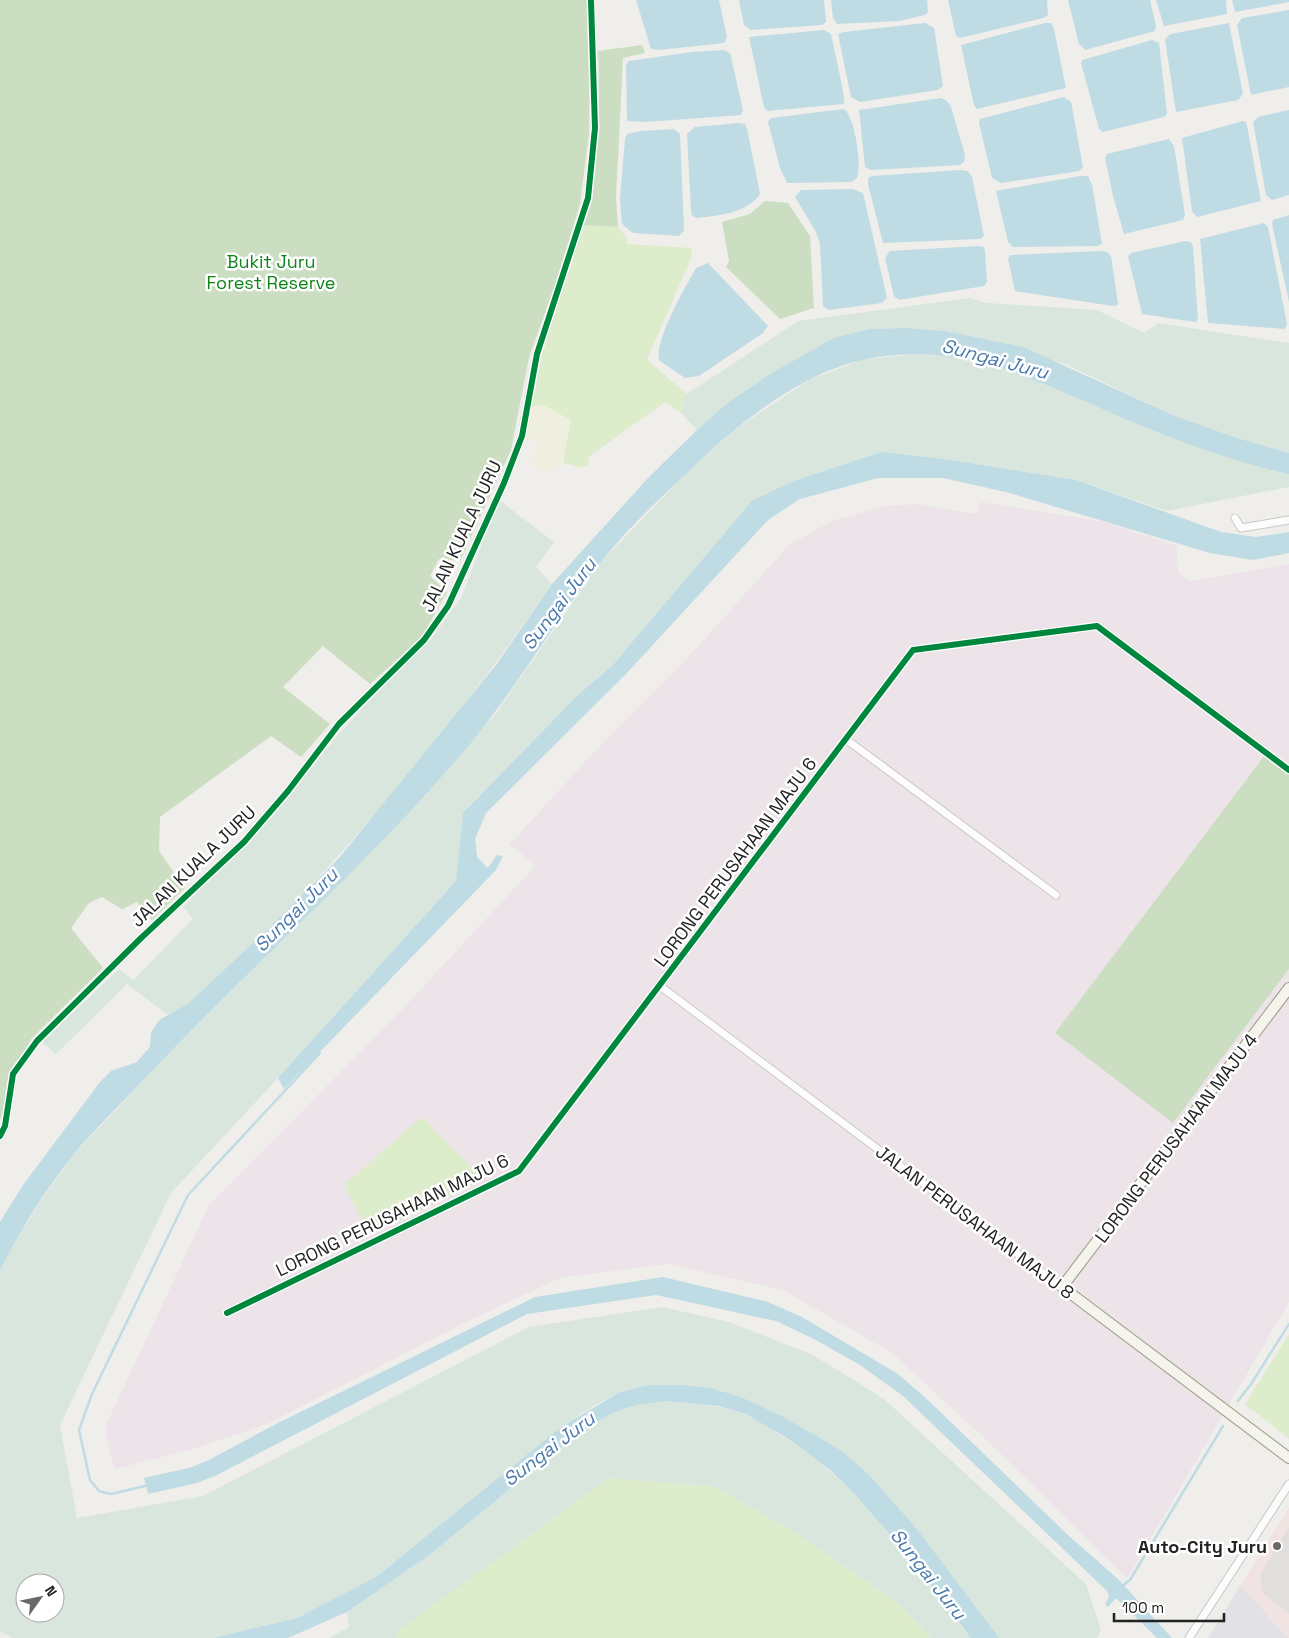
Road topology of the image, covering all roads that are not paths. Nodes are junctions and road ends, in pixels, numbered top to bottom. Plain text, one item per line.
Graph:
1 (591, 0) edge
2 (1236, 518) dead end
3 (1289, 520) edge
4 (847, 740) junction
5 (1289, 770) edge
6 (1056, 895) dead end
7 (660, 986) junction
8 (1289, 988) edge
9 (0, 1136) edge
10 (1062, 1287) junction
11 (227, 1313) dead end
12 (1289, 1458) edge
13 (1289, 1484) edge
14 (1189, 1638) edge

1 - 9 street, JALAN KUALA JURU
2 - 3 street
4 - 5 street, LORONG PERUSAHAAN MAJU 6
4 - 6 street
4 - 7 street, LORONG PERUSAHAAN MAJU 6
7 - 10 street, JALAN PERUSAHAAN MAJU 8
7 - 11 street, LORONG PERUSAHAAN MAJU 6
8 - 10 street, LORONG PERUSAHAAN MAJU 4
10 - 12 street, JALAN PERUSAHAAN MAJU 8
13 - 14 street

